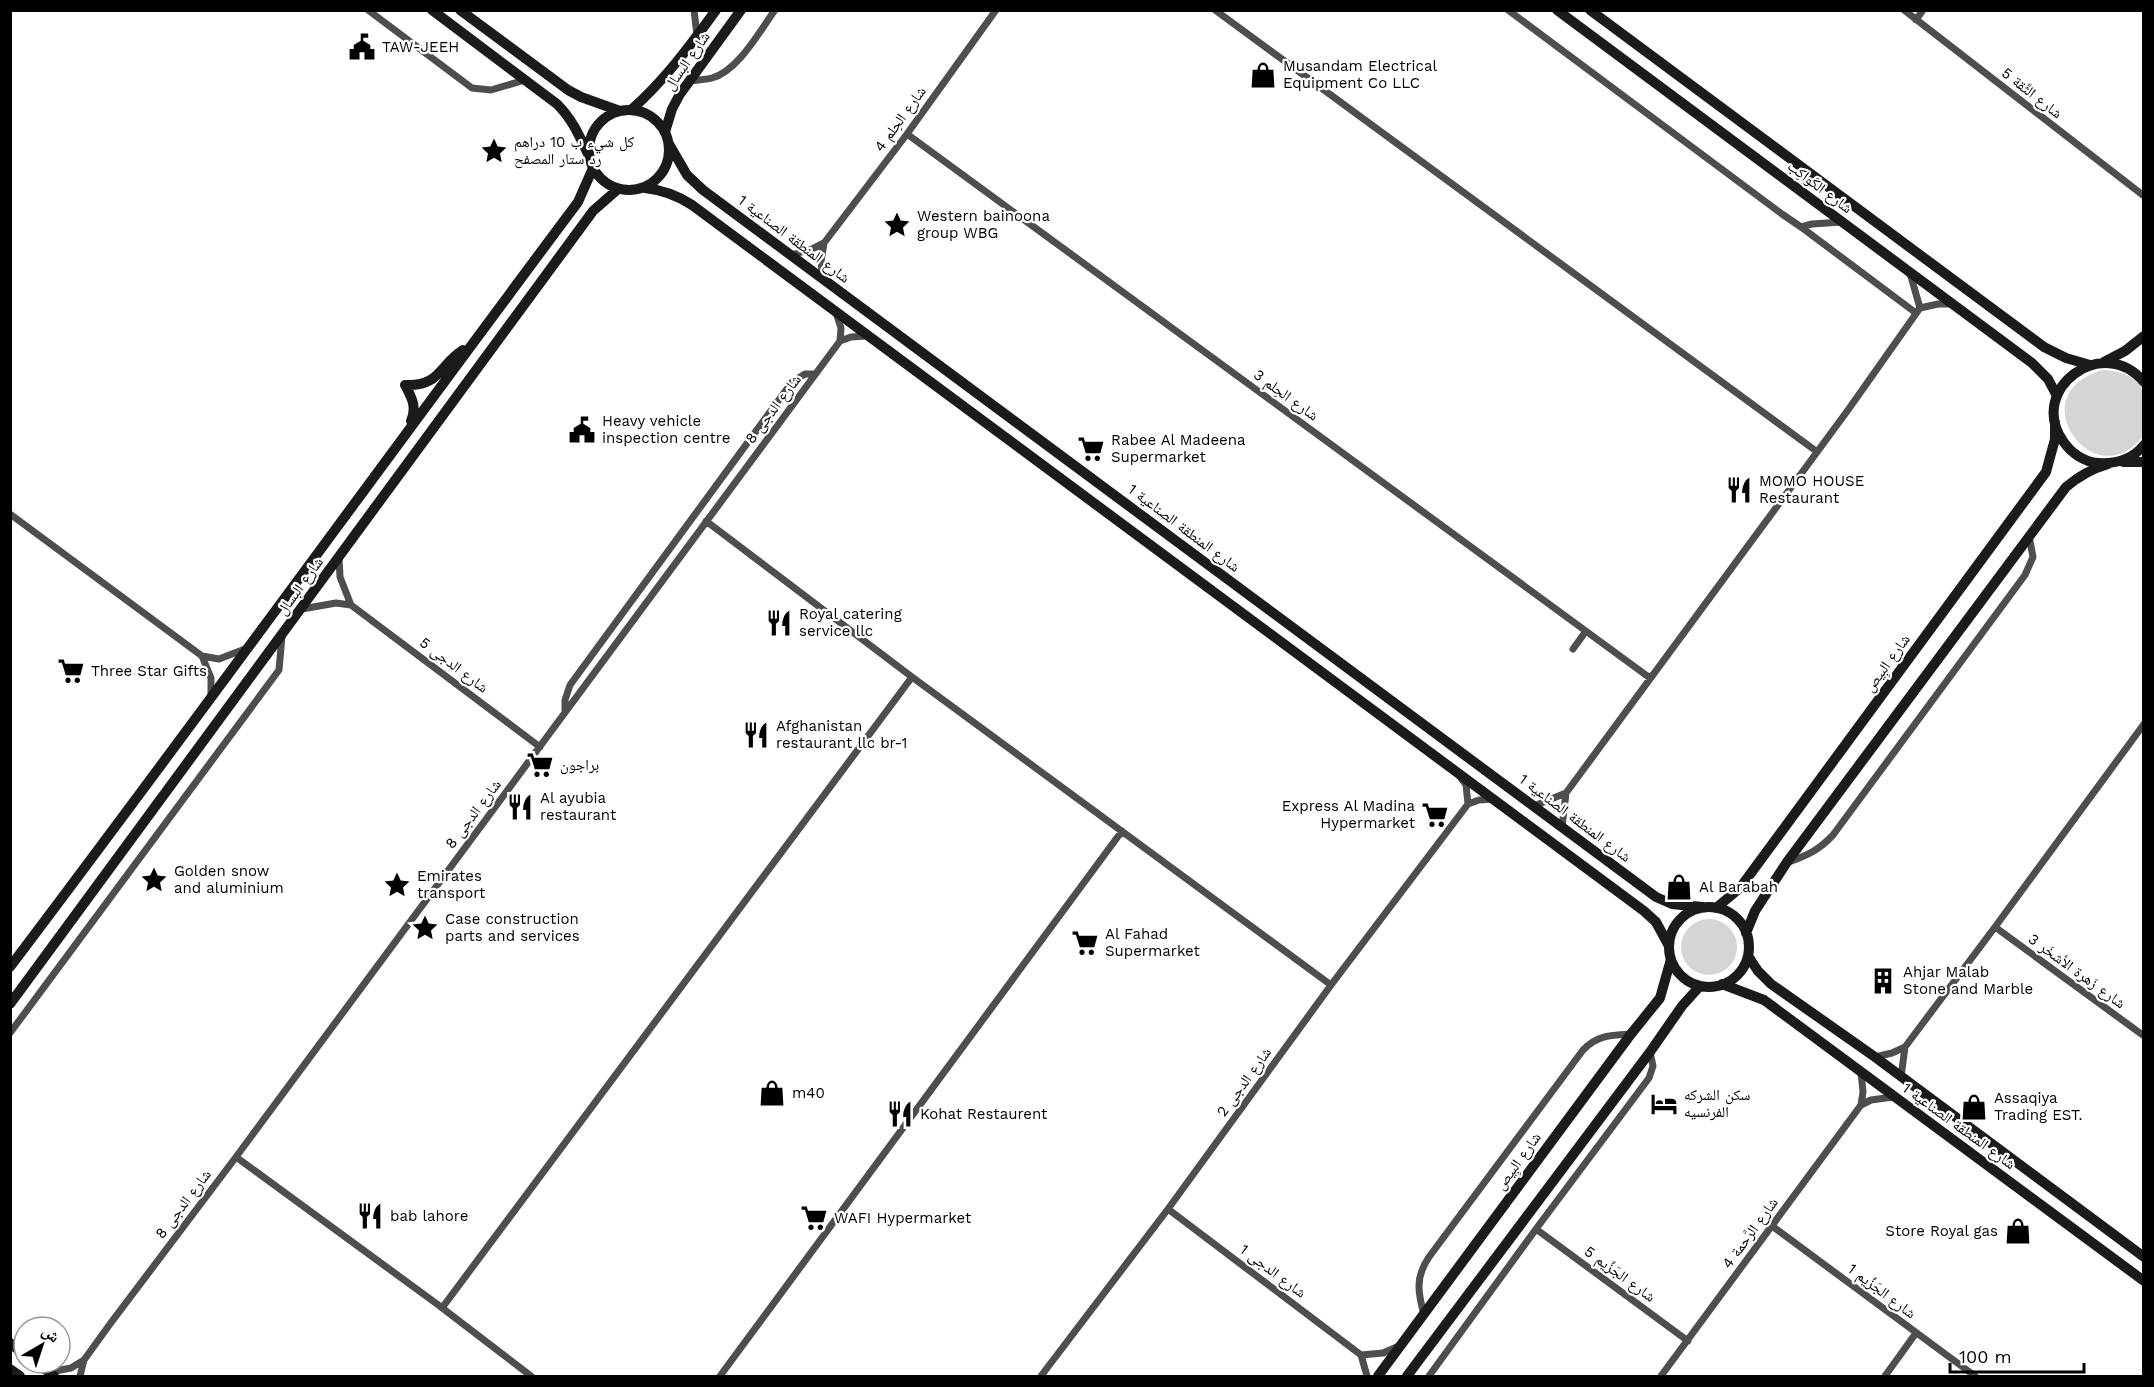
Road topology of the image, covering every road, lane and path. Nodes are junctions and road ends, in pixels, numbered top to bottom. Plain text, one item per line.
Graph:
1 (368, 10) edge
2 (432, 10) edge
3 (460, 10) edge
4 (694, 10) edge
5 (716, 10) edge
6 (741, 10) edge
7 (775, 10) edge
8 (996, 10) edge
9 (1215, 10) edge
10 (1508, 10) edge
11 (1557, 10) edge
12 (1590, 10) edge
13 (1904, 10) edge
14 (1923, 10) edge
15 (1916, 20) junction
16 (697, 36) junction
17 (525, 80) junction
18 (689, 81) junction
19 (626, 110) junction
20 (665, 132) junction
21 (907, 134) junction
22 (669, 144) junction
23 (589, 156) junction
24 (592, 168) junction
25 (645, 188) junction
26 (618, 189) junction
27 (2144, 196) edge
28 (1842, 222) junction
29 (1801, 227) junction
30 (824, 243) junction
31 (791, 255) junction
32 (1910, 273) junction
33 (823, 279) junction
34 (1954, 304) junction
35 (1918, 310) junction
36 (835, 311) junction
37 (869, 336) junction
38 (2144, 336) edge
39 (840, 341) junction
40 (471, 345) junction
41 (2103, 363) junction
42 (2090, 365) junction
43 (815, 374) junction
44 (2144, 382) edge
45 (2057, 396) junction
46 (2055, 422) junction
47 (406, 432) junction
48 (2144, 445) edge
49 (1816, 451) junction
50 (2144, 462) edge
51 (2114, 463) junction
52 (10, 514) edge
53 (706, 521) junction
54 (2029, 536) junction
55 (339, 558) junction
56 (351, 605) junction
57 (302, 609) junction
58 (1586, 631) junction
59 (282, 636) junction
60 (246, 649) junction
61 (1574, 649) dead end
62 (202, 656) junction
63 (912, 677) junction
64 (1650, 678) junction
65 (211, 696) junction
66 (565, 712) junction
67 (2144, 724) edge
68 (540, 747) junction
69 (1459, 774) junction
70 (1566, 793) junction
71 (1493, 799) junction
72 (1468, 804) junction
73 (1534, 806) junction
74 (1562, 827) junction
75 (1122, 831) junction
76 (1787, 862) junction
77 (1702, 907) junction
78 (1716, 908) junction
79 (1995, 927) junction
80 (1746, 933) junction
81 (1669, 946) junction
82 (1748, 956) junction
83 (1671, 959) junction
84 (10, 967) edge
85 (1722, 984) junction
86 (1331, 985) junction
87 (1700, 986) junction
88 (10, 1004) edge
89 (10, 1033) edge
90 (1631, 1034) junction
91 (2143, 1034) edge
92 (1905, 1047) junction
93 (1650, 1052) junction
94 (1875, 1057) junction
95 (1861, 1072) junction
96 (1901, 1077) junction
97 (1893, 1097) junction
98 (1862, 1105) junction
99 (236, 1157) junction
100 (1168, 1209) junction
101 (1772, 1226) junction
102 (1536, 1229) junction
103 (2144, 1257) edge
104 (2144, 1281) edge
105 (442, 1308) junction
106 (1424, 1315) junction
107 (1916, 1333) junction
108 (1688, 1341) junction
109 (1403, 1344) junction
110 (1361, 1355) junction
111 (84, 1360) junction
112 (72, 1367) edge
113 (10, 1370) edge
114 (20, 1377) edge
115 (80, 1377) edge
116 (531, 1377) edge
117 (720, 1377) edge
118 (1041, 1377) edge
119 (1367, 1377) edge
120 (1378, 1377) edge
121 (1407, 1377) edge
122 (1429, 1377) edge
123 (1661, 1377) edge
124 (1884, 1377) edge
125 (1975, 1377) edge

1 - 17 street
2 - 17 street
3 - 19 street
4 - 16 street
5 - 16 street, شارع البسال
6 - 18 street, شارع البسال
7 - 18 street
8 - 21 street, شارع الحِلم 4
9 - 49 street
10 - 29 street
11 - 28 street, شارع الكَواكِب
12 - 42 street, شارع الكَواكِب
13 - 15 street, شارع الثِّقة 5
14 - 15 street
15 - 27 street, شارع الثِّقة 5
16 - 19 street, شارع البسال
17 - 23 street
18 - 20 street, شارع البسال
19 - 20 street
19 - 23 street
20 - 22 street
21 - 30 street, شارع الحِلم 4
21 - 58 street, شارع الحِلم 3
22 - 25 street
22 - 31 street, شارع المنطقة الصناعية 1
23 - 24 street
24 - 26 street
24 - 40 street, شارع البسال
25 - 26 street
25 - 36 street
26 - 55 street, شارع البسال
28 - 29 street
28 - 32 street, شارع الكَواكِب
29 - 35 street
30 - 31 street
30 - 33 street
31 - 33 street, شارع المنطقة الصناعية 1
32 - 34 street, شارع الكَواكِب
32 - 35 street
33 - 73 street, شارع المنطقة الصناعية 1
34 - 35 street
34 - 45 street, شارع الكَواكِب
35 - 49 street
36 - 37 street
36 - 39 street
37 - 39 street
37 - 69 street
38 - 41 street
39 - 43 street, شارع الدجى 8
40 - 47 street, شارع البسال
40 - 47 street
41 - 42 street
41 - 44 street
42 - 45 street
43 - 53 street, شارع الدجى 8
43 - 66 street
45 - 46 street, شارع البِيص
46 - 51 street
46 - 78 street, شارع البِيص
47 - 60 street, شارع البسال
48 - 51 street
49 - 64 street
50 - 51 street
51 - 54 street
52 - 62 street
53 - 63 street
53 - 66 street, شارع الدجى 8
54 - 76 street
54 - 76 street
55 - 56 street
55 - 57 street, شارع البسال
56 - 57 street
56 - 68 street, شارع الدجى 5
57 - 59 street, شارع البسال
58 - 61 street
58 - 64 street, شارع الحِلم 3
59 - 88 street, شارع البسال
59 - 89 street
60 - 62 street
60 - 65 street, شارع البسال
62 - 65 street
63 - 75 street
63 - 105 street
64 - 70 street
65 - 84 street, شارع البسال
66 - 68 street, شارع الدجى 8
67 - 79 street
68 - 99 street, شارع الدجى 8
69 - 71 street
69 - 72 street
70 - 73 street
70 - 74 street
71 - 72 street
71 - 81 street
72 - 86 street, شارع الدجى 2
73 - 74 street, شارع المنطقة الصناعية 1
74 - 77 street, شارع المنطقة الصناعية 1
75 - 86 street
75 - 117 street
76 - 80 street
77 - 78 street
77 - 81 street
78 - 80 street
79 - 91 street, شارع زَهرة الأشخَر 3
79 - 92 street
80 - 82 street
81 - 83 street
82 - 85 street
82 - 94 street, شارع المنطقة الصناعية 1
83 - 87 street
83 - 90 street, شارع البِيص
85 - 87 street
85 - 95 street, شارع المنطقة الصناعية 1
86 - 100 street, شارع الدجى 2
87 - 93 street
90 - 106 street, شارع البِيص
90 - 106 street
92 - 94 street
92 - 96 street
93 - 102 street
93 - 121 street
94 - 96 street, شارع المنطقة الصناعية 1
95 - 97 street, شارع المنطقة الصناعية 1
95 - 98 street
96 - 103 street, شارع المنطقة الصناعية 1
97 - 98 street
97 - 104 street, شارع المنطقة الصناعية 1
98 - 101 street, شارع الرَّحمة 4
99 - 105 street
99 - 111 street, شارع الدجى 8
100 - 110 street, شارع الدجى 1
100 - 118 street, شارع الدجى 2
101 - 107 street, شارع الجَزِّيم 1
101 - 108 street, شارع الرَّحمة 4
102 - 108 street, شارع الجَزِّيم 5
102 - 122 street
105 - 116 street
106 - 109 street, شارع البِيص
107 - 124 street
107 - 125 street, شارع الجَزِّيم 1
108 - 123 street, شارع الرَّحمة 4
109 - 110 street
109 - 120 street, شارع البِيص
110 - 119 street
111 - 112 street
111 - 115 street, شارع الدجى 8
113 - 114 street

